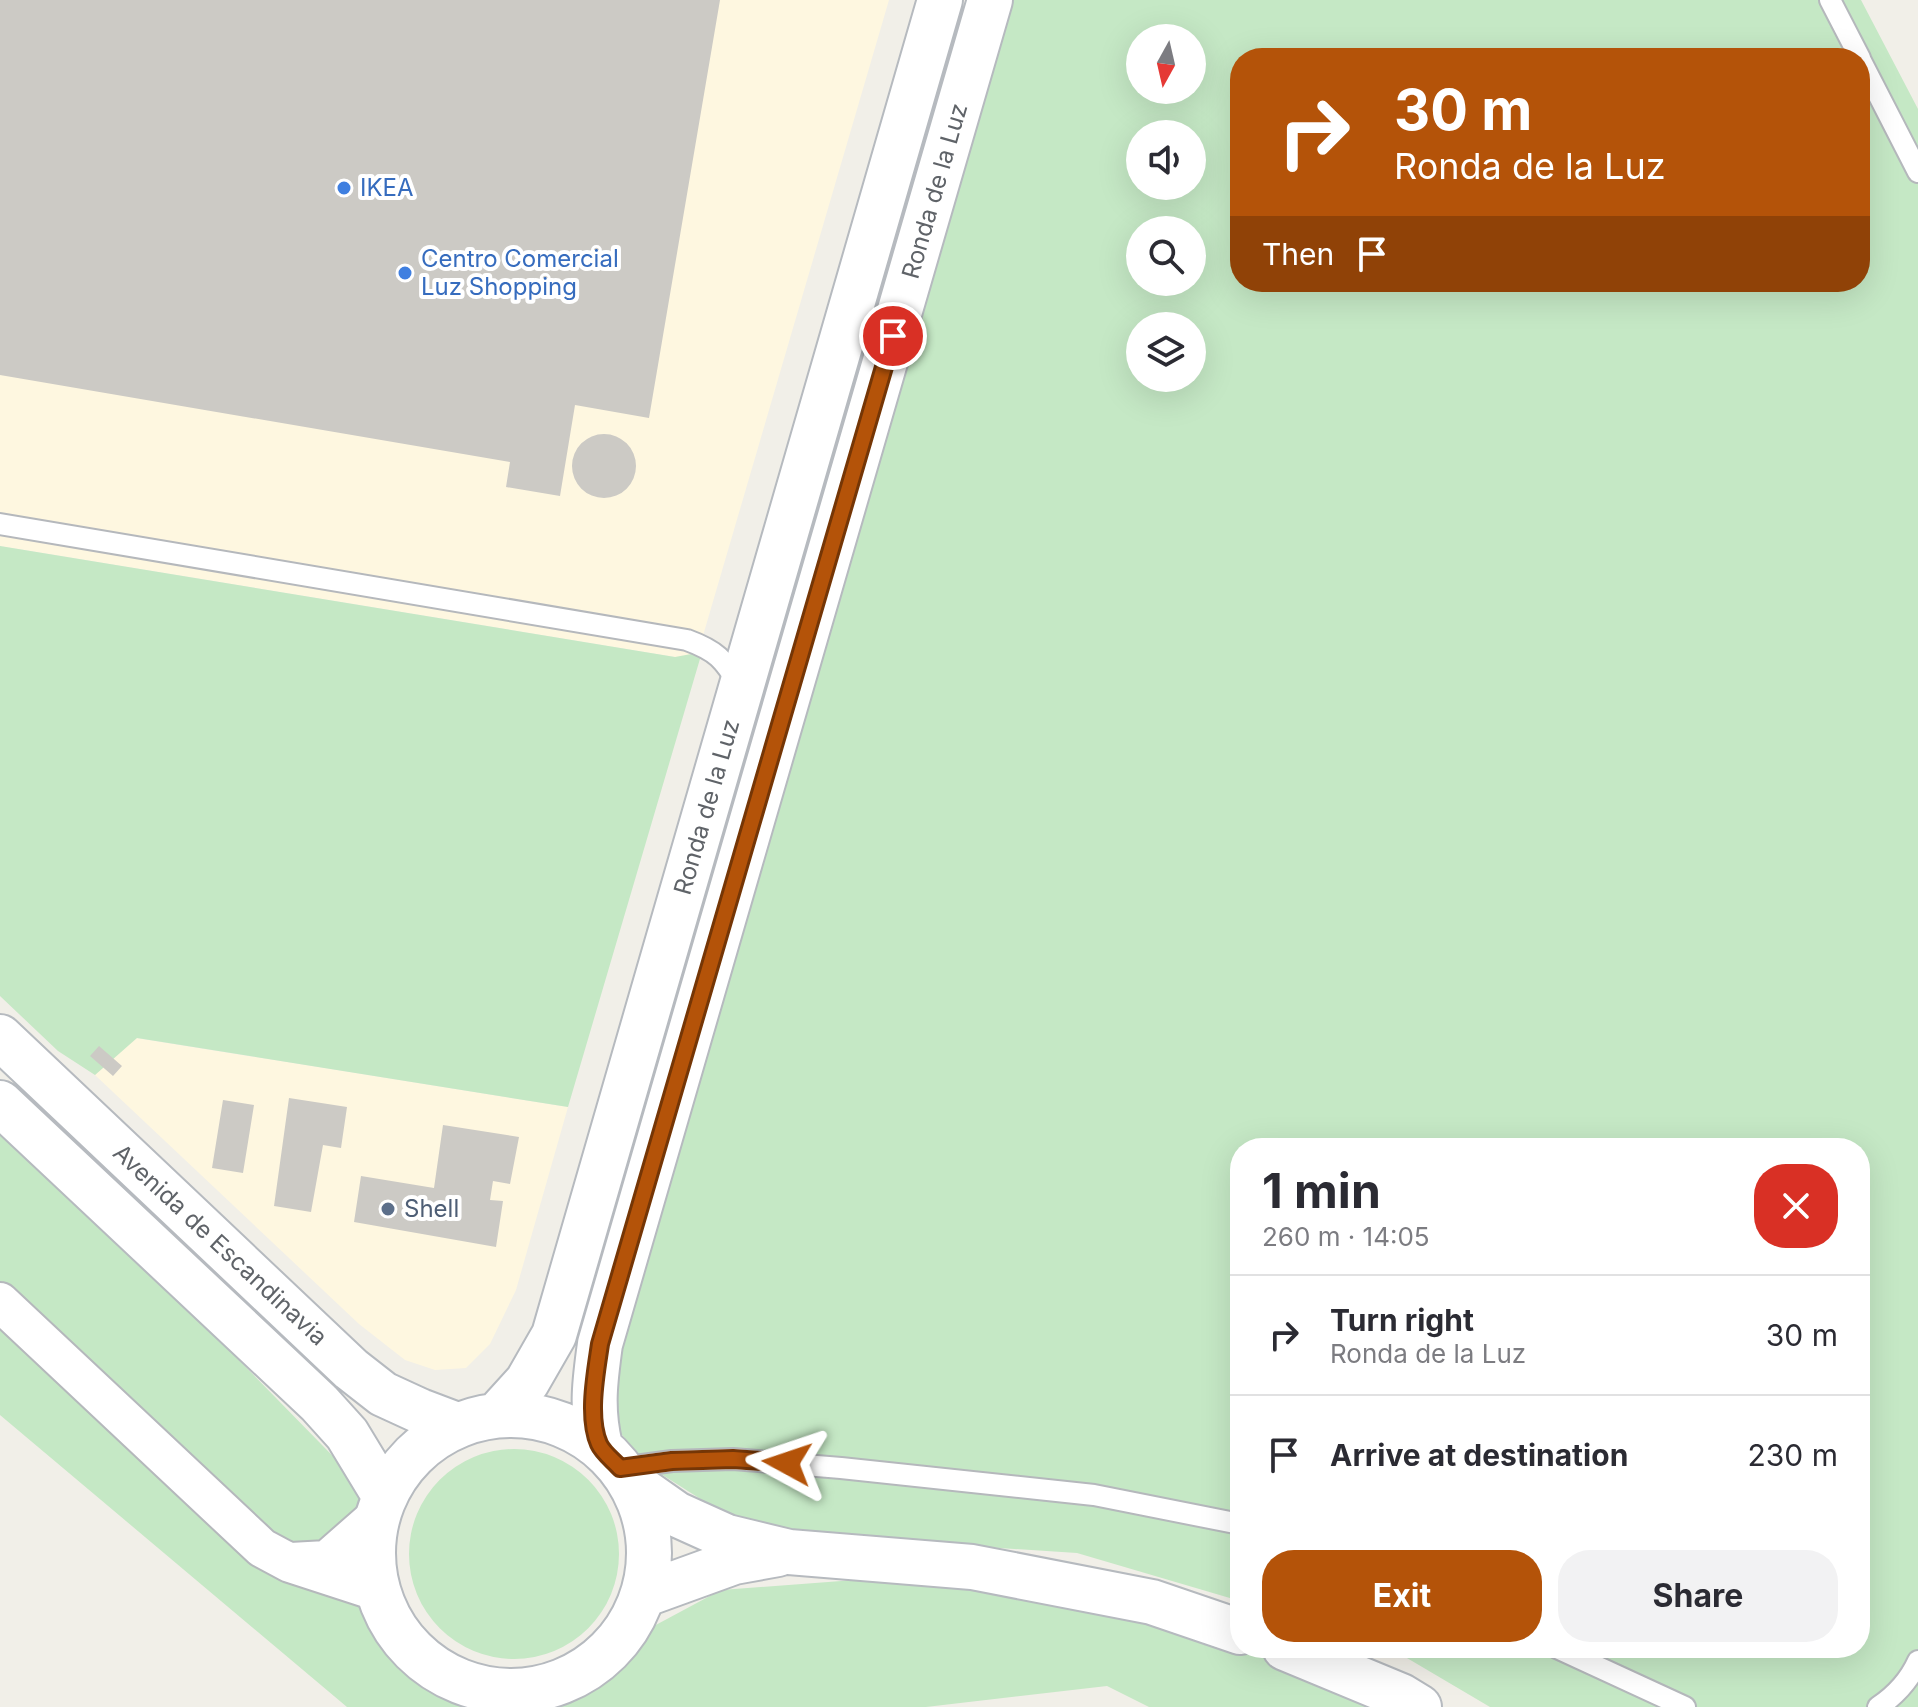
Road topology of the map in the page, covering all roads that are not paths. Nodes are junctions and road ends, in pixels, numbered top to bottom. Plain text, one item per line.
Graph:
1 (940, 0) edge
2 (990, 0) edge
3 (1830, 0) edge
4 (1855, 48) edge
5 (1870, 78) edge
6 (1918, 172) edge
7 (0, 524) edge
8 (742, 688) junction
9 (0, 1037) edge
10 (0, 1103) edge
11 (0, 1302) edge
12 (477, 1420) junction
13 (616, 1465) junction
14 (380, 1506) junction
15 (1230, 1522) edge
16 (789, 1552) junction
17 (290, 1563) junction
18 (376, 1591) junction
19 (643, 1595) junction
20 (1230, 1629) edge
21 (1309, 1658) edge
22 (1579, 1658) edge
23 (1918, 1661) edge
24 (476, 1696) edge
25 (539, 1698) edge
26 (1419, 1707) edge
27 (1685, 1707) edge
28 (1878, 1707) edge

1 - 8 street, Ronda de la Luz
2 - 13 street, Ronda de la Luz
3 - 4 lane
5 - 6 lane
7 - 8 lane
8 - 12 street, Ronda de la Luz
9 - 12 street, Avenida de Escandinavia
10 - 14 street, Avenida de Escandinavia
11 - 17 street
12 - 13 street
12 - 14 street
13 - 15 lane
13 - 16 street
13 - 19 street
14 - 17 street
14 - 18 street
16 - 19 street
16 - 20 street
17 - 18 street
18 - 24 street
19 - 25 street
21 - 26 street
22 - 27 lane
23 - 28 lane
24 - 25 street

